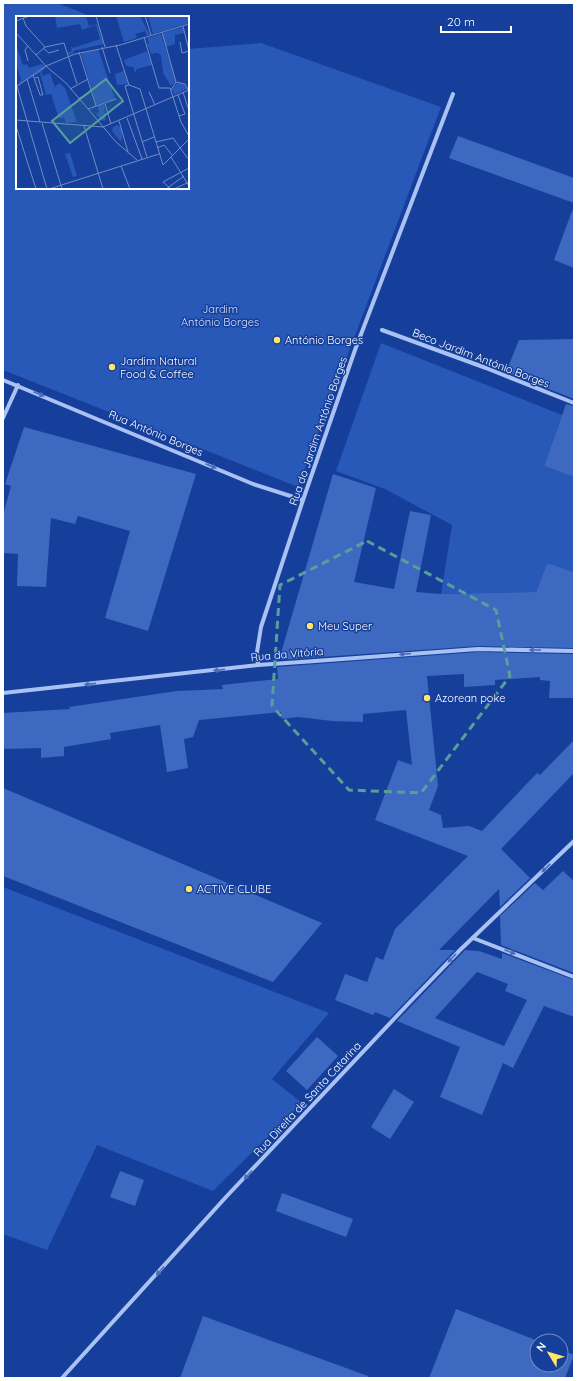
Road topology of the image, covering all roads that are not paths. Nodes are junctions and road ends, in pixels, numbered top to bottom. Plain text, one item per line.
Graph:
1 (453, 94) dead end
2 (382, 330) dead end
3 (3, 380) edge
4 (18, 385) junction
5 (574, 403) edge
6 (3, 418) edge
7 (303, 500) junction
8 (574, 651) edge
9 (258, 665) junction
10 (3, 693) edge
11 (574, 841) edge
12 (473, 938) junction
13 (574, 977) edge
14 (62, 1378) edge

1 - 7 street, Rua do Jardim António Borges
2 - 5 street, Beco Jardim António Borges
3 - 4 street, Rua António Borges
4 - 6 street
4 -> 7 street, Rua António Borges
7 - 9 street, Rua do Jardim António Borges
8 -> 9 street, Rua da Vitória
9 -> 10 street, Rua da Vitória
11 -> 12 street, Rua Direita de Santa Catarina
12 -> 13 street
12 -> 14 street, Rua Direita de Santa Catarina

